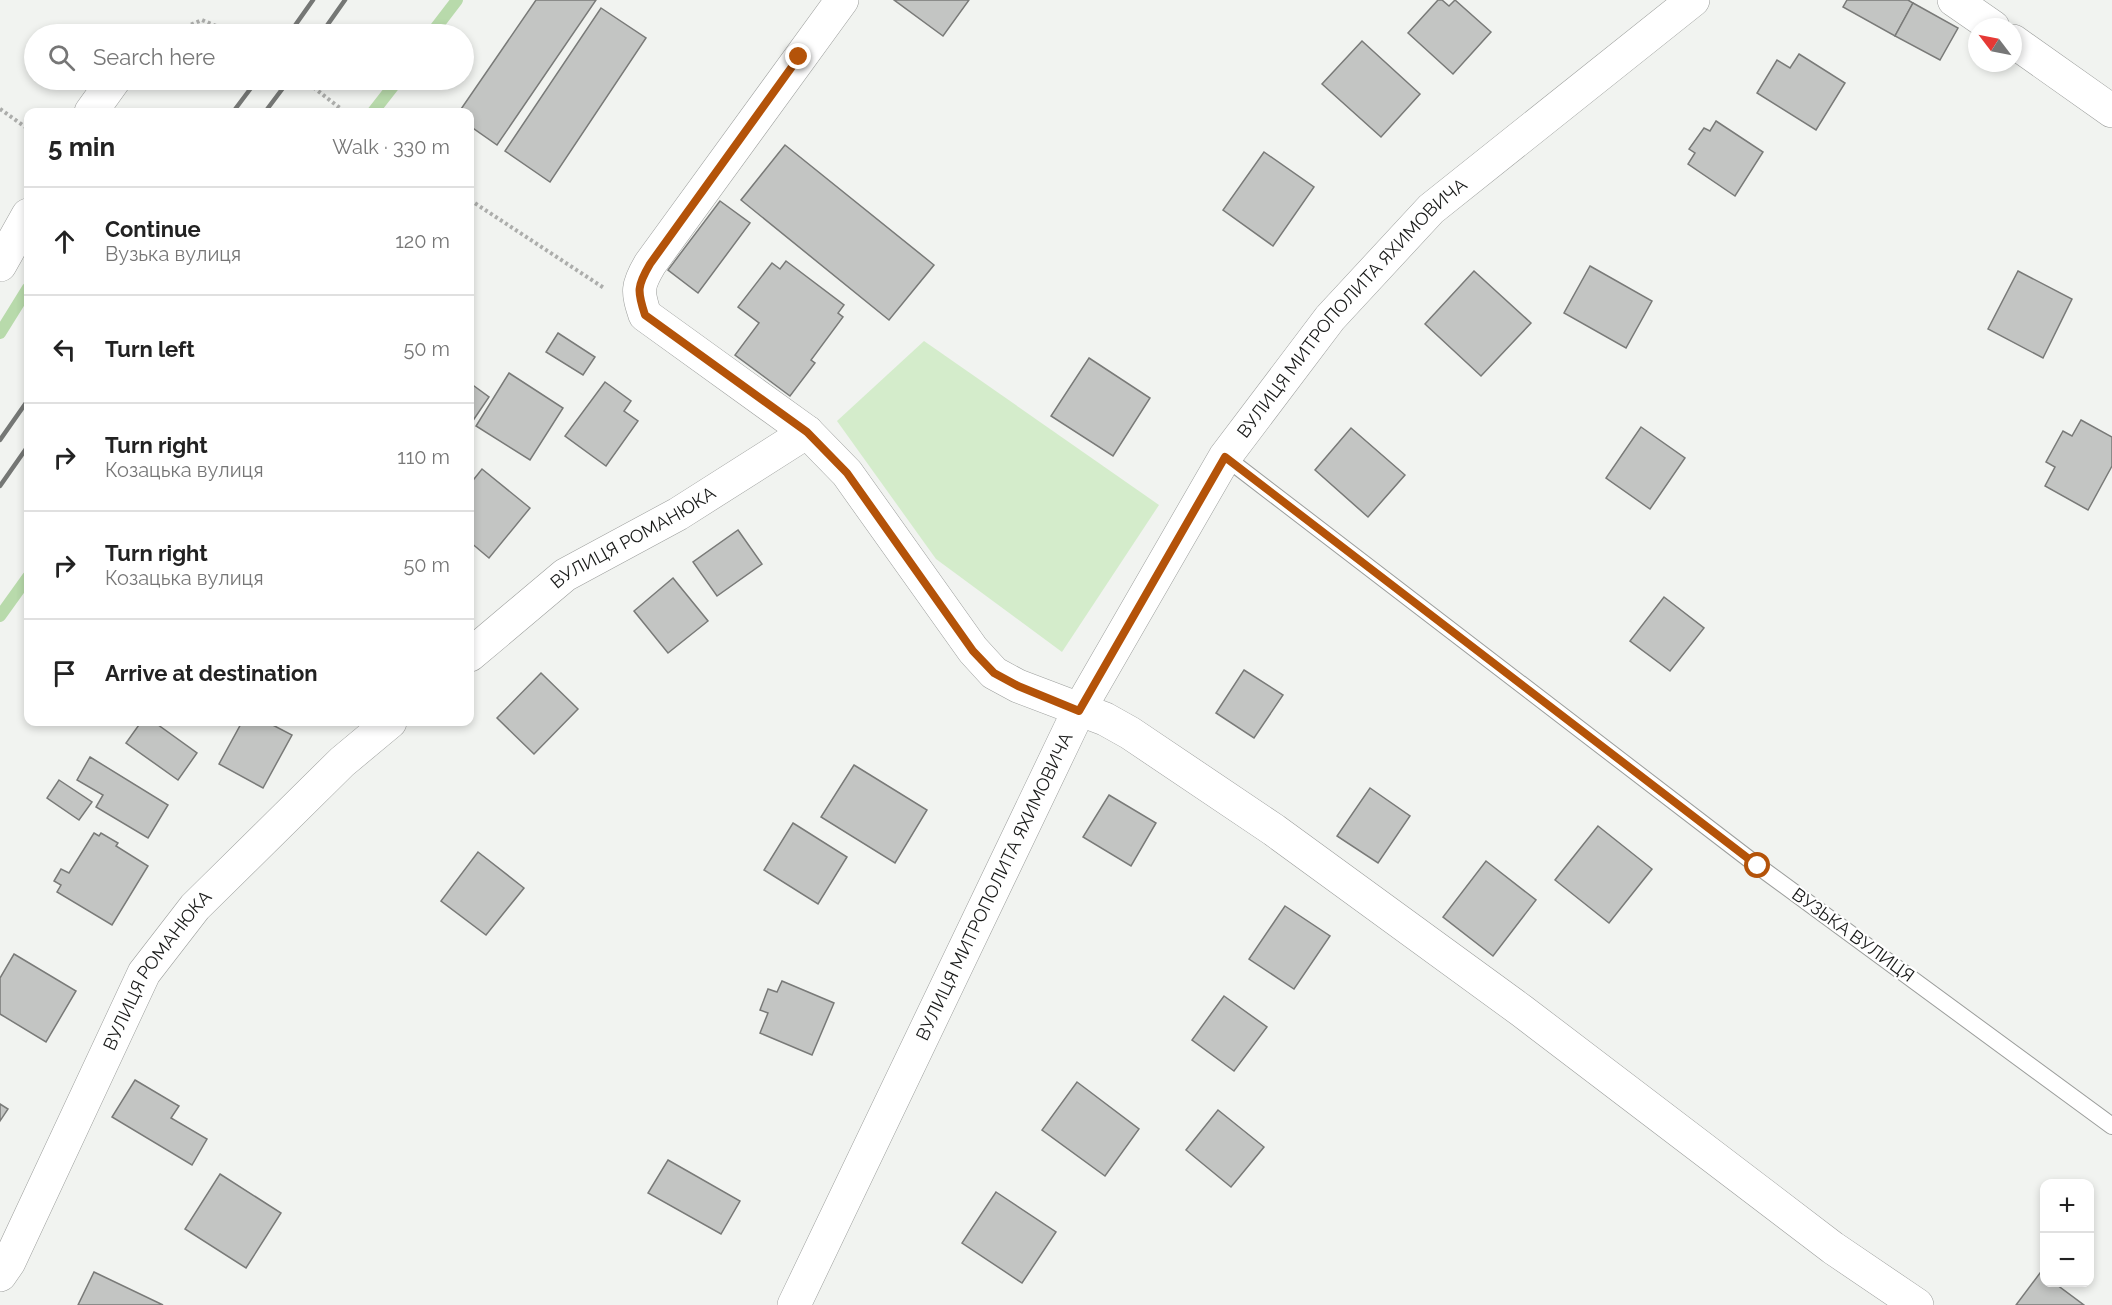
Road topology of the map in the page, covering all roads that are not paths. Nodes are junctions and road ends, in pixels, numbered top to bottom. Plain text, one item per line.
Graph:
1 (842, 0) edge
2 (1693, 0) edge
3 (1954, 0) edge
4 (1980, 18) edge
5 (2022, 47) edge
6 (107, 90) edge
7 (95, 108) edge
8 (2112, 111) edge
9 (24, 222) edge
10 (0, 265) edge
11 (807, 432) junction
12 (1225, 457) junction
13 (474, 652) edge
14 (1079, 711) junction
15 (385, 726) edge
16 (2112, 1126) edge
17 (0, 1275) edge
18 (794, 1305) edge
19 (1917, 1305) edge

1 - 11 street
2 - 12 street, ВУЛИЦЯ МИТРОПОЛИТА ЯХИМОВИЧА
3 - 4 street
5 - 8 street
6 - 7 street
9 - 10 street
11 - 13 street, ВУЛИЦЯ РОМАНЮКА
11 - 14 street
12 - 14 street, ВУЛИЦЯ МИТРОПОЛИТА ЯХИМОВИЧА
12 - 16 lane, ВУЗЬКА ВУЛИЦЯ
14 - 18 street, ВУЛИЦЯ МИТРОПОЛИТА ЯХИМОВИЧА
14 - 19 street
15 - 17 street, ВУЛИЦЯ РОМАНЮКА

